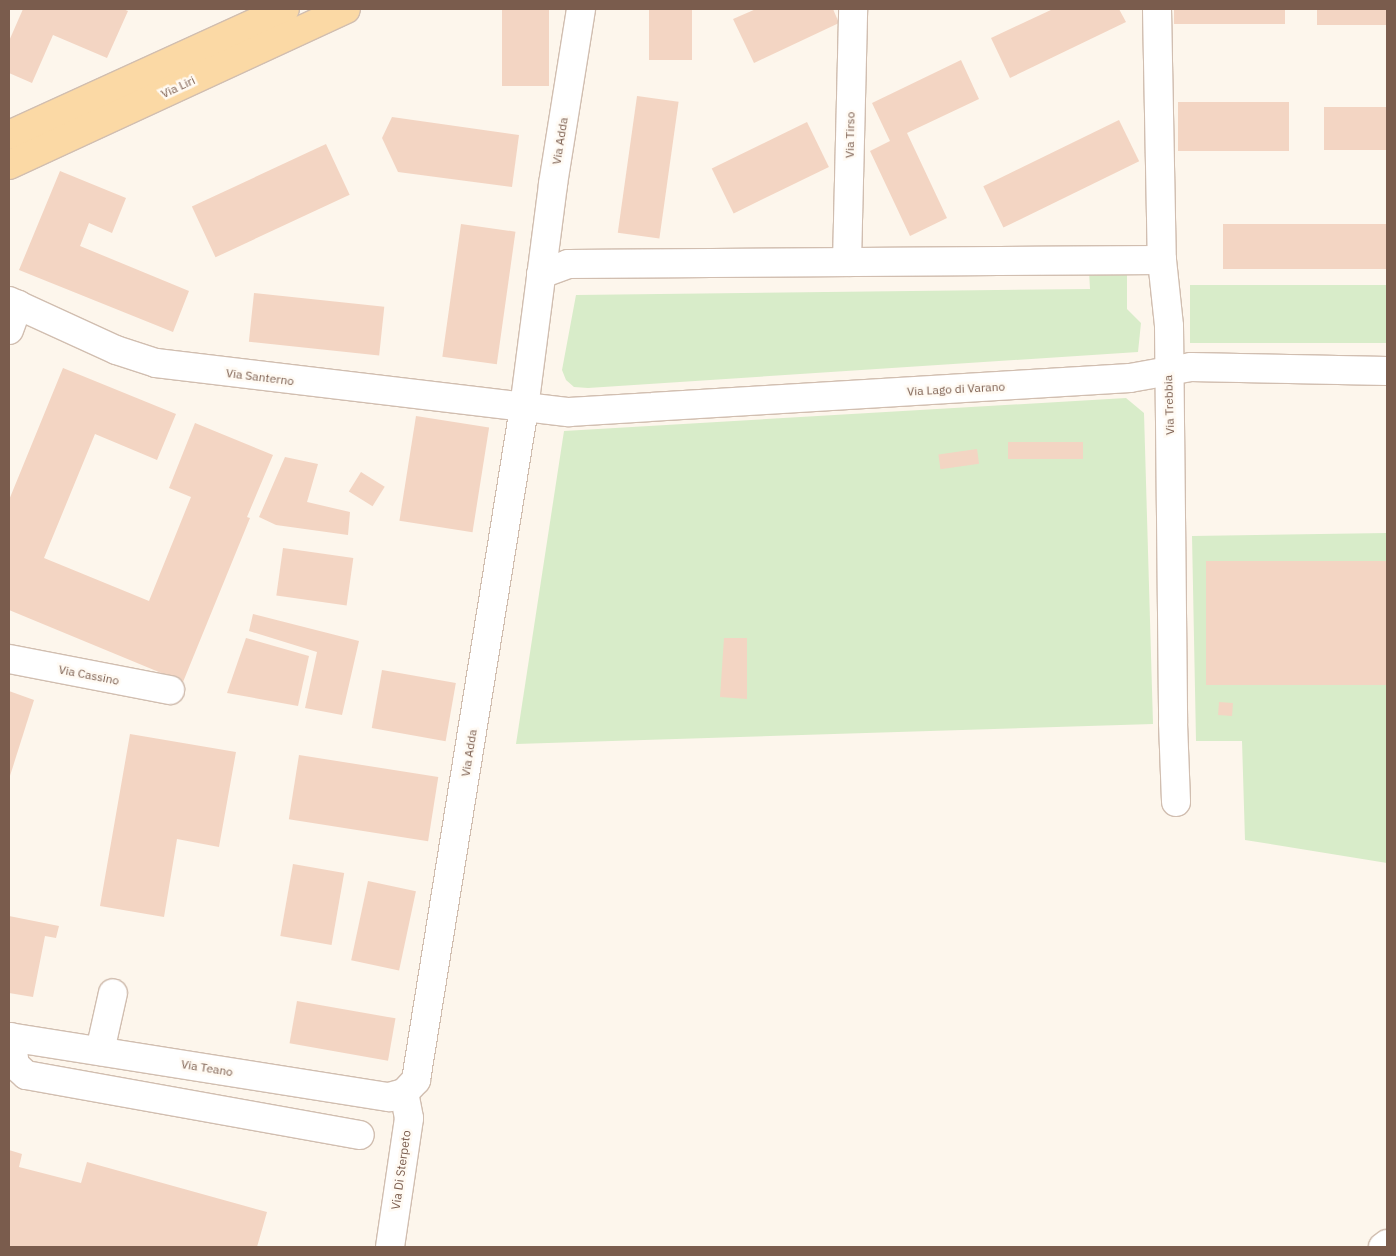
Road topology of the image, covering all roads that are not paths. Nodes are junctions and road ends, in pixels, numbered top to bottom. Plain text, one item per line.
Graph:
1 (285, 9) edge
2 (346, 9) edge
3 (581, 9) edge
4 (852, 9) edge
5 (1157, 9) edge
6 (9, 135) edge
7 (9, 165) edge
8 (1162, 260) junction
9 (847, 262) junction
10 (541, 274) junction
11 (13, 303) edge
12 (9, 330) edge
13 (1387, 370) edge
14 (1168, 372) junction
15 (524, 408) junction
16 (9, 659) edge
17 (170, 690) dead end
18 (1176, 802) dead end
19 (113, 993) dead end
20 (10, 1037) edge
21 (100, 1052) junction
22 (404, 1093) junction
23 (360, 1136) dead end
24 (1387, 1244) edge
25 (390, 1247) edge
26 (1383, 1247) edge

1 - 6 main road
2 - 7 main road, Via Liri
3 - 10 street, Via Adda
4 - 9 street, Via Tirso
5 - 8 street, Via Trebbia
8 - 9 street
8 - 14 street, Via Trebbia
9 - 10 street
10 - 15 street, Via Adda
11 - 12 street
11 - 15 street, Via Santerno
13 - 14 street, Via Lago di Varano
14 - 15 street, Via Lago di Varano
14 - 18 street, Via Trebbia
15 - 22 street, Via Adda
16 - 17 street, Via Cassino
19 - 21 street
20 - 21 street, Via Teano
20 - 23 street
21 - 22 street, Via Teano
22 - 25 street, Via Di Sterpeto
24 - 26 street

